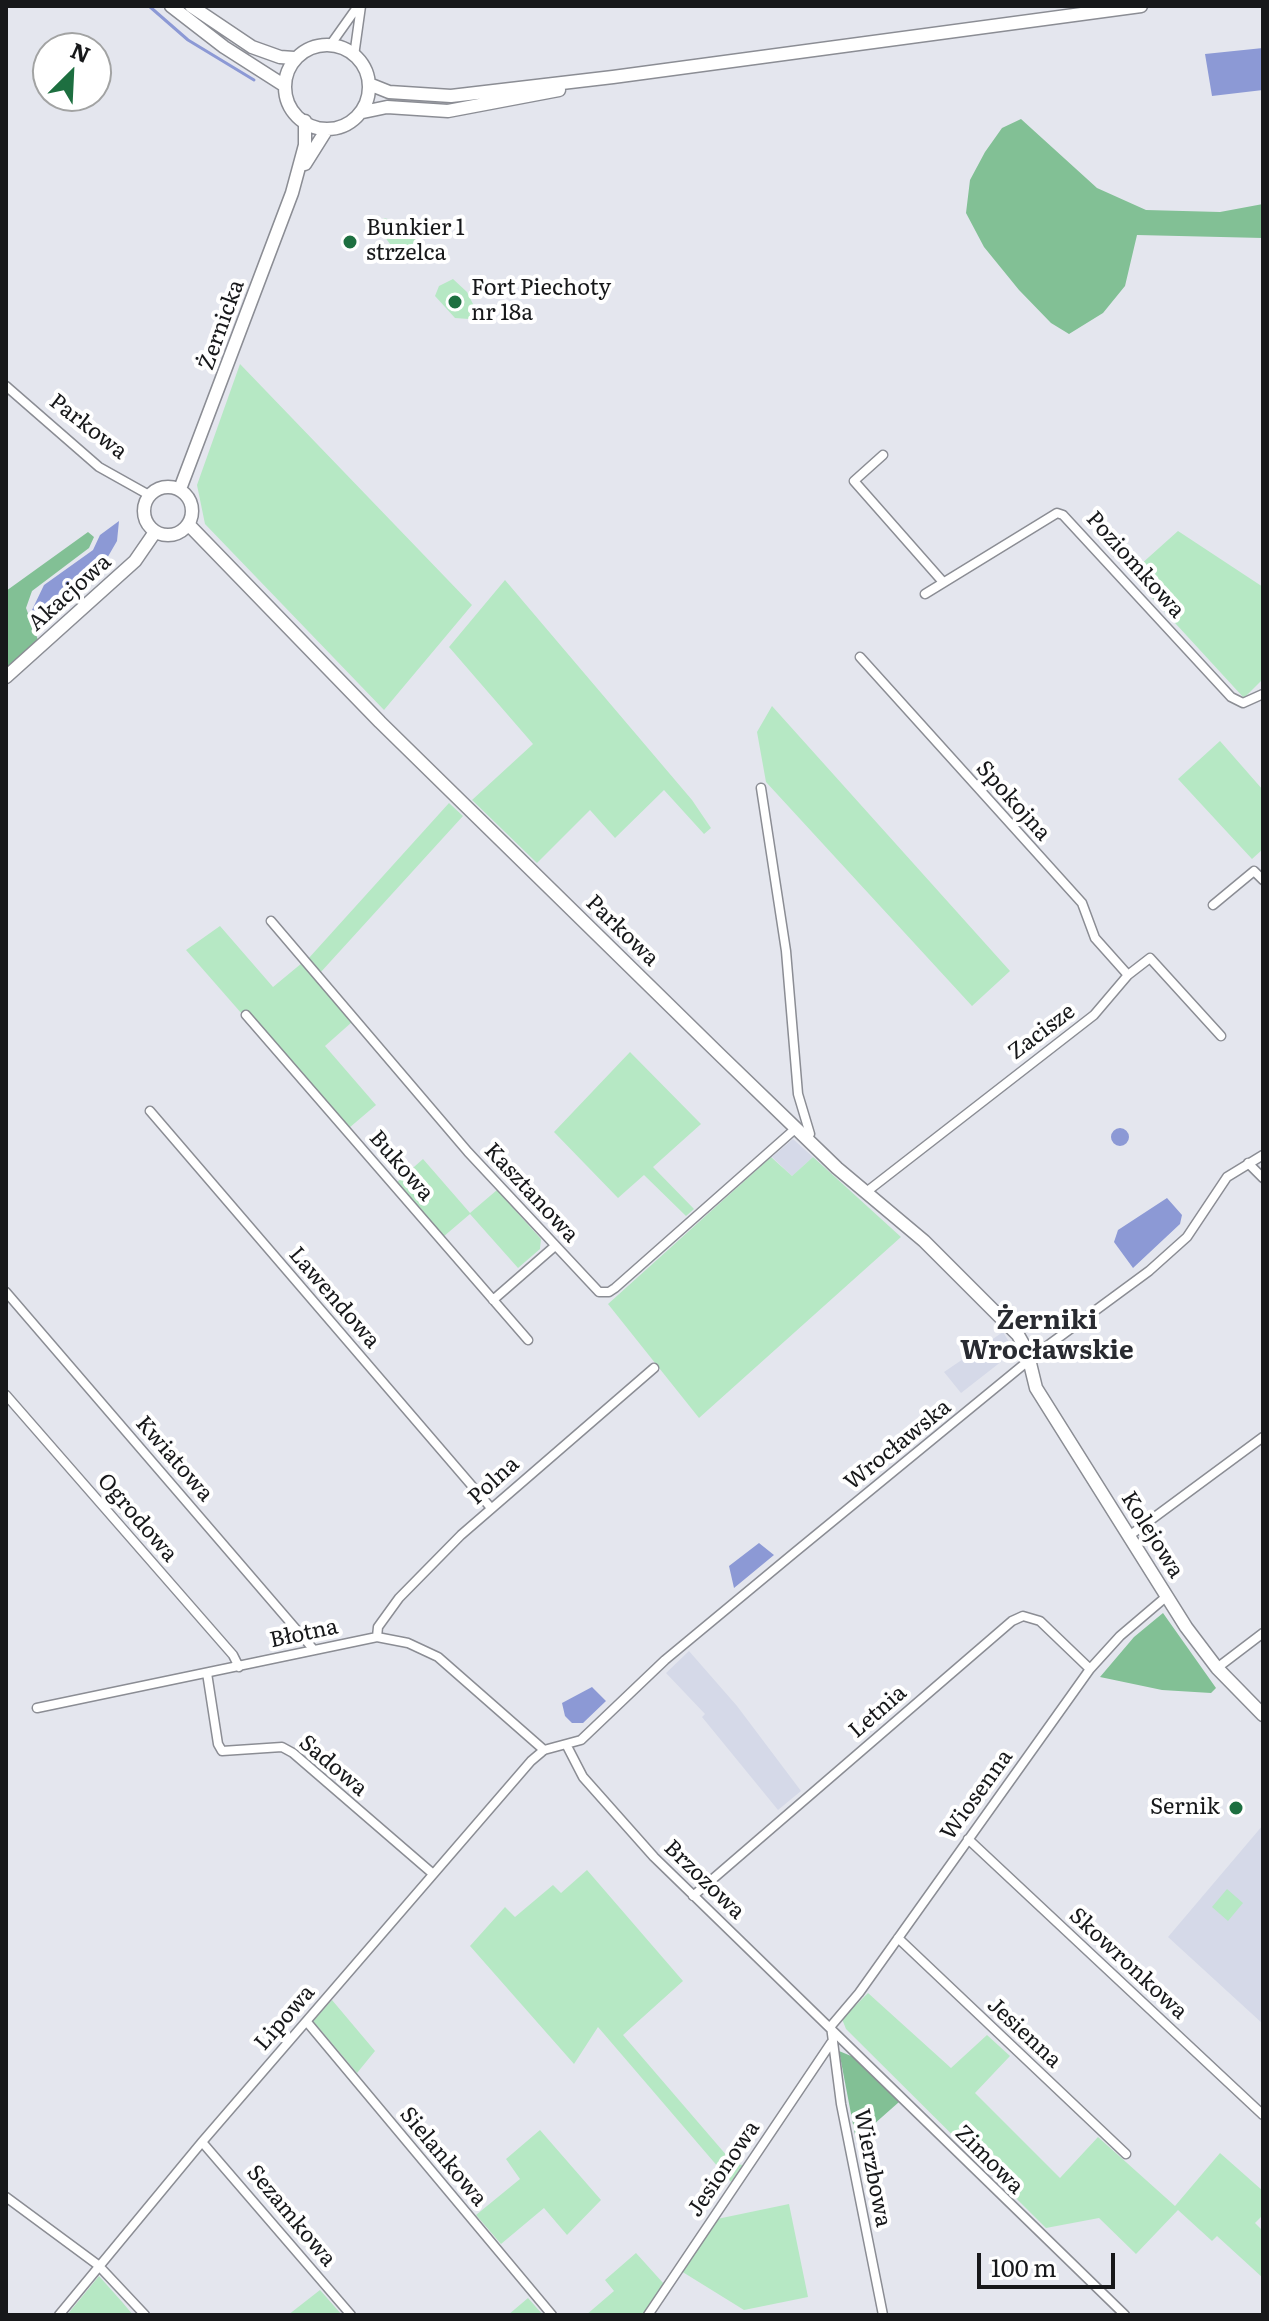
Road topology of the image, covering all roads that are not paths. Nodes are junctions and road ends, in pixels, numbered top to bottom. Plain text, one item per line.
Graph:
1 (171, 6) edge
2 (191, 6) edge
3 (359, 6) edge
4 (1141, 6) edge
5 (331, 44) junction
6 (354, 56) junction
7 (294, 58) junction
8 (613, 77) junction
9 (369, 84) junction
10 (285, 86) junction
11 (363, 112) junction
12 (305, 121) junction
13 (327, 129) junction
14 (298, 173) junction
15 (6, 386) edge
16 (883, 455) dead end
17 (180, 489) junction
18 (149, 495) junction
19 (188, 524) junction
20 (155, 532) junction
21 (943, 582) junction
22 (925, 594) dead end
23 (860, 657) dead end
24 (6, 677) edge
25 (1263, 694) edge
26 (761, 788) dead end
27 (1263, 880) edge
28 (1213, 905) dead end
29 (271, 921) dead end
30 (1128, 975) junction
31 (246, 1015) dead end
32 (1221, 1036) dead end
33 (150, 1111) dead end
34 (795, 1129) junction
35 (806, 1139) junction
36 (1263, 1155) edge
37 (1248, 1163) junction
38 (1263, 1178) edge
39 (865, 1193) junction
40 (555, 1246) junction
41 (6, 1292) edge
42 (493, 1300) junction
43 (528, 1340) dead end
44 (1029, 1362) junction
45 (654, 1368) dead end
46 (6, 1395) edge
47 (1263, 1437) edge
48 (491, 1508) junction
49 (1129, 1536) junction
50 (1167, 1596) junction
51 (1263, 1633) edge
52 (377, 1637) junction
53 (314, 1650) junction
54 (239, 1667) junction
55 (1217, 1668) junction
56 (1090, 1669) junction
57 (207, 1673) junction
58 (37, 1708) dead end
59 (1263, 1715) edge
60 (567, 1746) junction
61 (544, 1750) junction
62 (968, 1839) junction
63 (432, 1873) junction
64 (693, 1896) junction
65 (898, 1938) junction
66 (307, 2022) junction
67 (831, 2026) junction
68 (831, 2043) junction
69 (1263, 2115) edge
70 (202, 2142) junction
71 (1126, 2154) dead end
72 (6, 2197) edge
73 (98, 2265) junction
74 (59, 2315) edge
75 (145, 2315) edge
76 (351, 2315) edge
77 (552, 2315) edge
78 (648, 2315) edge
79 (883, 2315) edge
80 (1125, 2315) edge

1 - 10 street
2 - 7 street
3 - 5 street
3 - 6 street
4 - 8 street
5 - 6 street
5 - 7 street
6 - 9 street
7 - 10 street
8 - 9 street
8 - 11 street
9 - 11 street
10 - 12 street
11 - 13 street
12 - 13 street
12 - 14 street, Żernicka
13 - 14 street, Żernicka
14 - 17 street, Żernicka
15 - 18 street, Parkowa
16 - 21 street
17 - 18 street
17 - 19 street
18 - 20 street
19 - 20 street
19 - 34 street, Parkowa
20 - 24 street, Akacjowa
21 - 22 street, Poziomkowa
21 - 25 street, Poziomkowa
23 - 30 street, Spokojna
26 - 35 street
27 - 28 street
29 - 40 street, Kasztanowa
30 - 32 street
30 - 39 street, Zacisze
31 - 42 street, Bukowa
33 - 48 street, Lawendowa
34 - 35 street, Parkowa
34 - 40 street, Kasztanowa
35 - 39 street, Parkowa
36 - 37 street, Wrocławska
37 - 38 street
37 - 44 street, Wrocławska
39 - 44 street, Parkowa
40 - 42 street
41 - 53 street, Kwiatowa
42 - 43 street, Bukowa
44 - 49 street, Kolejowa
44 - 60 street, Wrocławska
45 - 48 street, Polna
46 - 54 street, Ogrodowa
47 - 49 street
48 - 52 street, Polna
49 - 50 street, Kolejowa
50 - 55 street, Kolejowa
50 - 56 street, Wiosenna
51 - 55 street
52 - 53 street, Błotna
52 - 61 street, Błotna
53 - 54 street, Błotna
54 - 57 street, Błotna
55 - 59 street, Kolejowa
56 - 62 street, Wiosenna
56 - 64 street, Letnia
57 - 58 street, Błotna
57 - 63 street, Sadowa
60 - 61 street, Wrocławska
60 - 64 street, Brzozowa
61 - 63 street, Lipowa
62 - 65 street, Wiosenna
62 - 69 street, Skowronkowa
63 - 66 street, Lipowa
64 - 67 street, Brzozowa
65 - 67 street, Wiosenna
65 - 71 street, Jesienna
66 - 70 street, Lipowa
66 - 77 street, Sielankowa
67 - 68 street, Wierzbowa
67 - 80 street, Zimowa
68 - 78 street, Jesionowa
68 - 79 street, Wierzbowa
70 - 73 street, Lipowa
70 - 76 street, Sezamkowa
72 - 73 street
73 - 74 street, Lipowa
73 - 75 street

